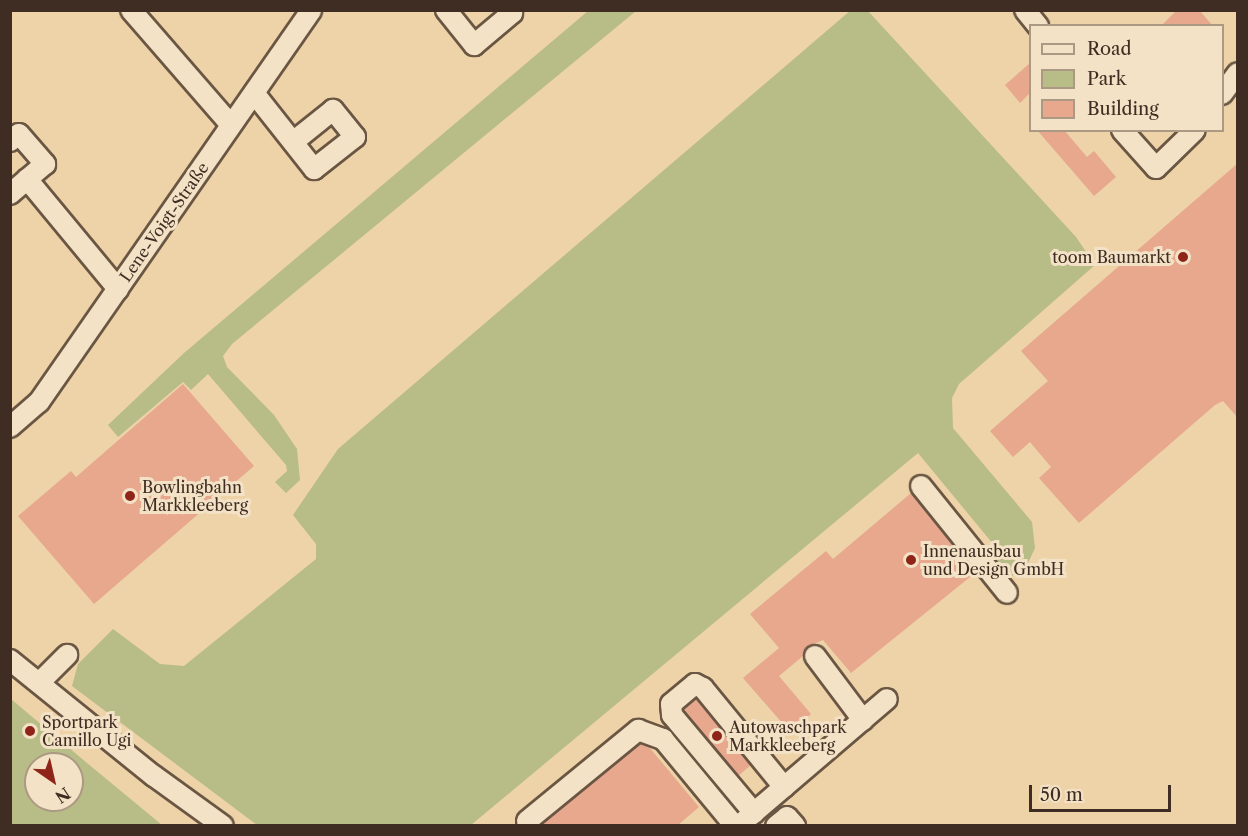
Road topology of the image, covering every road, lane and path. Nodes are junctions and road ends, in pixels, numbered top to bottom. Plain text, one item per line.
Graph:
1 (131, 10) edge
2 (311, 10) edge
3 (446, 10) edge
4 (510, 10) edge
5 (1025, 10) edge
6 (1036, 24) edge
7 (1238, 73) edge
8 (1224, 91) edge
9 (254, 93) junction
10 (231, 125) junction
11 (1124, 132) edge
12 (1193, 132) edge
13 (10, 141) edge
14 (293, 142) dead end
15 (27, 179) junction
16 (10, 194) edge
17 (118, 289) junction
18 (10, 427) edge
19 (921, 486) dead end
20 (1007, 593) dead end
21 (67, 655) dead end
22 (815, 656) dead end
23 (10, 660) edge
24 (39, 684) junction
25 (887, 699) dead end
26 (863, 720) junction
27 (784, 787) junction
28 (527, 821) dead end
29 (743, 821) edge
30 (223, 825) edge
31 (776, 825) edge
32 (795, 825) edge

1 - 10 street
2 - 9 street, Lene-Voigt-Straße
3 - 4 street
5 - 6 street
7 - 8 street
9 - 10 street, Lene-Voigt-Straße
9 - 14 street
10 - 17 street, Lene-Voigt-Straße
11 - 12 street
13 - 15 street
15 - 16 street
15 - 17 street
17 - 18 street, Lene-Voigt-Straße
19 - 20 street
21 - 24 street
22 - 26 street
23 - 24 street
24 - 30 street
25 - 26 street
26 - 27 street
27 - 29 street
27 - 29 street
28 - 29 street
31 - 32 street

